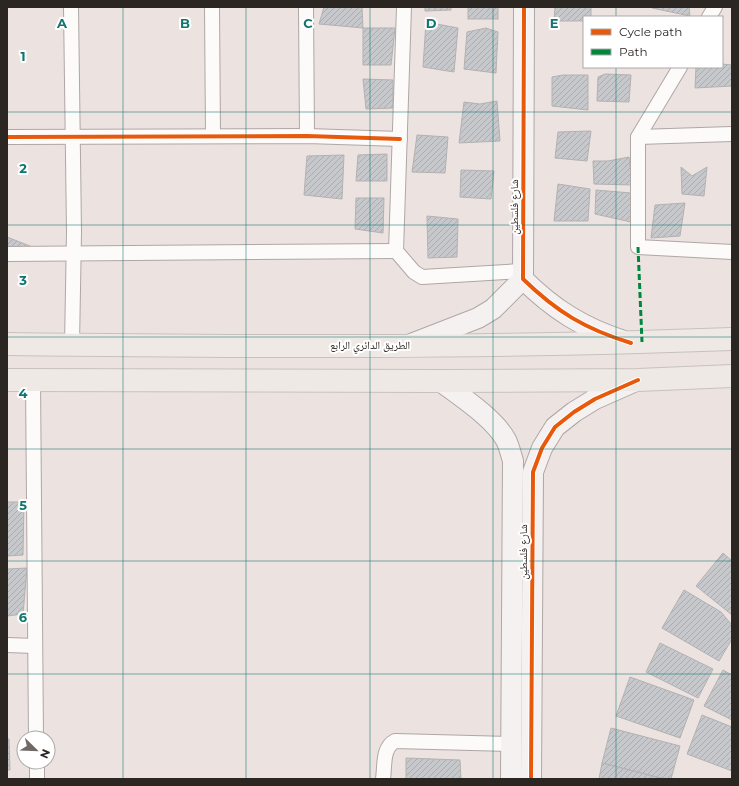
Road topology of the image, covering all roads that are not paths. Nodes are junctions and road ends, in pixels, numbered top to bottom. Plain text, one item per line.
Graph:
1 (71, 7) edge
2 (212, 7) edge
3 (306, 7) edge
4 (404, 7) edge
5 (524, 7) edge
6 (715, 7) edge
7 (710, 16) edge
8 (679, 68) edge
9 (732, 134) edge
10 (73, 136) junction
11 (214, 136) junction
12 (307, 136) junction
13 (7, 137) edge
14 (638, 137) junction
15 (400, 139) junction
16 (396, 251) junction
17 (732, 252) edge
18 (7, 254) edge
19 (74, 254) junction
20 (522, 275) junction
21 (732, 339) edge
22 (631, 343) junction
23 (7, 344) edge
24 (72, 345) junction
25 (408, 346) junction
26 (732, 376) edge
27 (7, 380) edge
28 (33, 380) junction
29 (638, 380) junction
30 (440, 381) junction
31 (7, 645) edge
32 (35, 646) junction
33 (36, 730) edge
34 (512, 744) junction
35 (383, 779) edge
36 (511, 779) edge
37 (531, 779) edge

1 - 10 street
2 - 11 street
3 - 12 street
4 - 15 street
5 - 20 street, شارع فلسطين
6 - 7 street
8 - 14 street
9 - 14 street
10 - 11 street
10 - 13 street
10 - 19 street
11 - 12 street
12 - 15 street
14 - 17 street
15 - 16 street
16 - 19 street
16 - 20 street
18 - 19 street
19 - 24 street
20 - 22 street
20 - 25 street
21 - 22 main road, الطريق الدائري الرابع
22 - 25 main road, الطريق الدائري الرابع
23 - 24 main road, الطريق الدائري الرابع
24 - 25 main road, الطريق الدائري الرابع
26 - 29 main road
27 - 28 main road
28 - 30 main road
28 - 32 street
29 - 30 main road
29 - 37 street, شارع فلسطين
30 - 34 street, شارع فلسطين
31 - 32 street
32 - 33 street
34 - 35 street
34 - 36 street, شارع فلسطين

